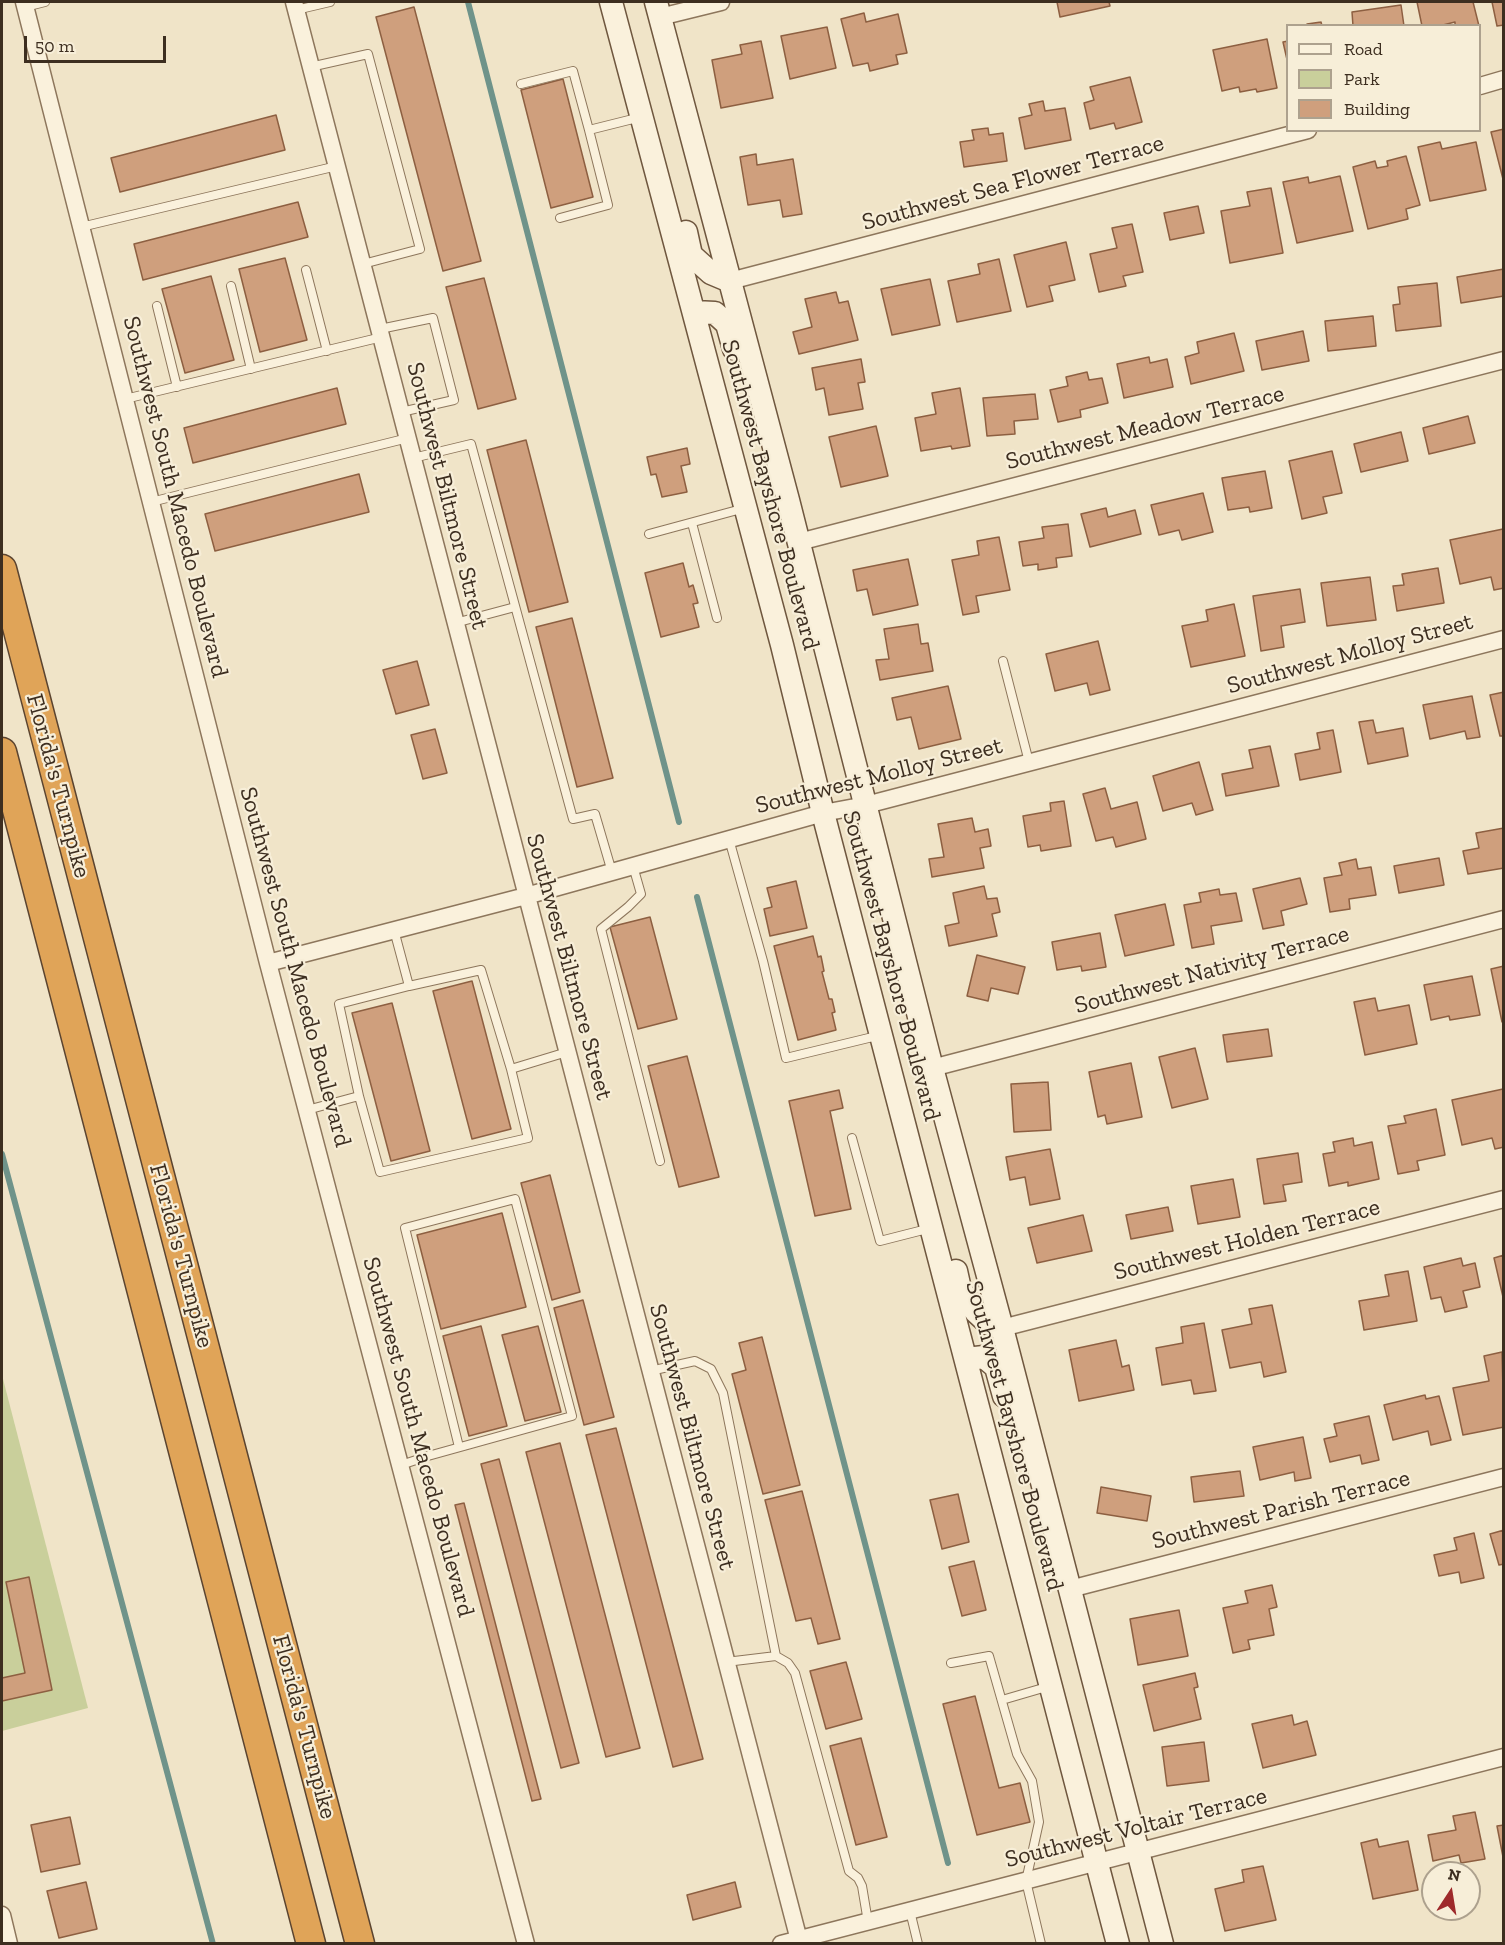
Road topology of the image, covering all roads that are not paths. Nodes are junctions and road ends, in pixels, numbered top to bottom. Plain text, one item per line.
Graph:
1 (45, 2) edge
2 (330, 2) edge
3 (611, 2) edge
4 (721, 2) edge
5 (25, 4) edge
6 (295, 6) edge
7 (658, 9) edge
8 (310, 67) junction
9 (1503, 79) edge
10 (521, 84) dead end
11 (1481, 85) edge
12 (640, 109) junction
13 (589, 130) junction
14 (1300, 132) edge
15 (337, 166) junction
16 (560, 218) dead end
17 (81, 227) junction
18 (363, 264) junction
19 (306, 270) dead end
20 (730, 281) junction
21 (231, 286) dead end
22 (157, 306) dead end
23 (694, 312) junction
24 (381, 333) junction
25 (327, 351) junction
26 (1503, 360) edge
27 (251, 369) junction
28 (177, 387) junction
29 (125, 399) junction
30 (401, 411) junction
31 (408, 438) junction
32 (413, 458) junction
33 (788, 500) junction
34 (151, 502) junction
35 (746, 508) junction
36 (692, 523) junction
37 (649, 534) dead end
38 (799, 542) junction
39 (2, 569) edge
40 (515, 607) junction
41 (717, 618) dead end
42 (455, 623) junction
43 (1503, 639) edge
44 (1003, 661) dead end
45 (2, 752) edge
46 (1029, 762) junction
47 (866, 805) junction
48 (823, 813) junction
49 (729, 839) junction
50 (633, 866) junction
51 (612, 872) junction
52 (526, 896) junction
53 (1503, 920) edge
54 (394, 930) junction
55 (268, 963) junction
56 (409, 986) junction
57 (881, 1035) junction
58 (567, 1052) junction
59 (932, 1068) junction
60 (511, 1069) junction
61 (359, 1096) junction
62 (307, 1110) junction
63 (906, 1129) junction
64 (852, 1138) dead end
65 (660, 1161) dead end
66 (1503, 1199) edge
67 (932, 1228) junction
68 (1002, 1328) junction
69 (966, 1359) junction
70 (650, 1371) junction
71 (459, 1447) junction
72 (401, 1465) junction
73 (1503, 1477) edge
74 (1058, 1542) junction
75 (1070, 1589) junction
76 (776, 1656) junction
77 (726, 1662) junction
78 (951, 1663) dead end
79 (1051, 1686) junction
80 (1002, 1700) junction
81 (1503, 1757) edge
82 (1138, 1852) junction
83 (1097, 1862) junction
84 (1026, 1881) junction
85 (910, 1911) junction
86 (2, 1915) edge
87 (868, 1922) junction
88 (799, 1941) edge
89 (9, 1944) edge
90 (311, 1944) edge
91 (360, 1944) edge
92 (525, 1944) edge
93 (781, 1944) edge
94 (918, 1944) edge
95 (1041, 1944) edge
96 (1118, 1944) edge
97 (1162, 1944) edge

1 - 5 lane
2 - 6 lane
3 - 12 main road, Southwest Bayshore Boulevard
4 - 7 street
5 - 17 street, Southwest South Macedo Boulevard
6 - 8 street, Southwest Biltmore Street
7 - 20 main road, Southwest Bayshore Boulevard
8 - 15 street, Southwest Biltmore Street
8 - 18 lane
9 - 11 street
10 - 13 lane
12 - 13 lane
12 - 20 main road
12 - 23 main road, Southwest Bayshore Boulevard
13 - 16 lane
14 - 20 street, Southwest Sea Flower Terrace
15 - 17 lane
15 - 18 street, Southwest Biltmore Street
17 - 29 street, Southwest South Macedo Boulevard
18 - 24 street, Southwest Biltmore Street
19 - 25 lane
20 - 33 main road, Southwest Bayshore Boulevard
21 - 27 lane
22 - 28 lane
23 - 33 main road
23 - 35 main road, Southwest Bayshore Boulevard
24 - 25 lane
24 - 30 street, Southwest Biltmore Street
24 - 30 lane
25 - 27 lane
26 - 38 street, Southwest Meadow Terrace
27 - 28 lane
28 - 29 lane
29 - 34 street, Southwest South Macedo Boulevard
30 - 31 street, Southwest Biltmore Street
31 - 32 street, Southwest Biltmore Street
31 - 34 lane
32 - 40 lane
32 - 42 street, Southwest Biltmore Street
33 - 38 main road, Southwest Bayshore Boulevard
34 - 55 street, Southwest South Macedo Boulevard
35 - 36 lane
35 - 48 main road, Southwest Bayshore Boulevard
36 - 37 lane
36 - 41 lane
38 - 47 main road, Southwest Bayshore Boulevard
39 - 91 highway, Florida's Turnpike
40 - 42 lane
40 - 51 lane
42 - 52 street, Southwest Biltmore Street
43 - 46 street, Southwest Molloy Street
44 - 46 lane
45 - 90 highway, Florida's Turnpike
46 - 47 street, Southwest Molloy Street
47 - 48 street, Southwest Molloy Street
47 - 59 main road, Southwest Bayshore Boulevard
48 - 49 street, Southwest Molloy Street
48 - 57 main road, Southwest Bayshore Boulevard
49 - 50 street, Southwest Molloy Street
49 - 57 lane
50 - 51 street, Southwest Molloy Street
50 - 65 lane
51 - 52 street, Southwest Molloy Street
52 - 54 street, Southwest Molloy Street
52 - 58 street, Southwest Biltmore Street
53 - 59 street, Southwest Nativity Terrace
54 - 55 street, Southwest Molloy Street
54 - 56 lane
55 - 62 street, Southwest South Macedo Boulevard
56 - 60 lane
56 - 61 lane
57 - 63 main road, Southwest Bayshore Boulevard
58 - 60 lane
58 - 70 street, Southwest Biltmore Street
59 - 68 main road, Southwest Bayshore Boulevard
60 - 61 lane
61 - 62 lane
62 - 72 street, Southwest South Macedo Boulevard
63 - 67 main road, Southwest Bayshore Boulevard
63 - 68 main road
64 - 67 lane
66 - 68 street, Southwest Holden Terrace
67 - 69 main road, Southwest Bayshore Boulevard
68 - 74 main road, Southwest Bayshore Boulevard
69 - 74 main road
69 - 79 main road, Southwest Bayshore Boulevard
70 - 76 lane
70 - 77 street, Southwest Biltmore Street
71 - 71 lane
71 - 72 lane
72 - 92 street, Southwest South Macedo Boulevard
73 - 75 street, Southwest Parish Terrace
74 - 75 main road, Southwest Bayshore Boulevard
75 - 82 main road, Southwest Bayshore Boulevard
76 - 77 lane
76 - 87 lane
77 - 88 street, Southwest Biltmore Street
78 - 80 lane
79 - 80 lane
79 - 83 main road, Southwest Bayshore Boulevard
80 - 84 lane
81 - 82 street, Southwest Voltair Terrace
82 - 83 street, Southwest Voltair Terrace
82 - 97 main road, Southwest Bayshore Boulevard
83 - 84 street, Southwest Voltair Terrace
83 - 96 main road, Southwest Bayshore Boulevard
84 - 85 street, Southwest Voltair Terrace
84 - 95 lane
85 - 87 street, Southwest Voltair Terrace
85 - 94 lane
86 - 89 street
87 - 88 street, Southwest Voltair Terrace
88 - 93 street, Southwest Voltair Terrace

